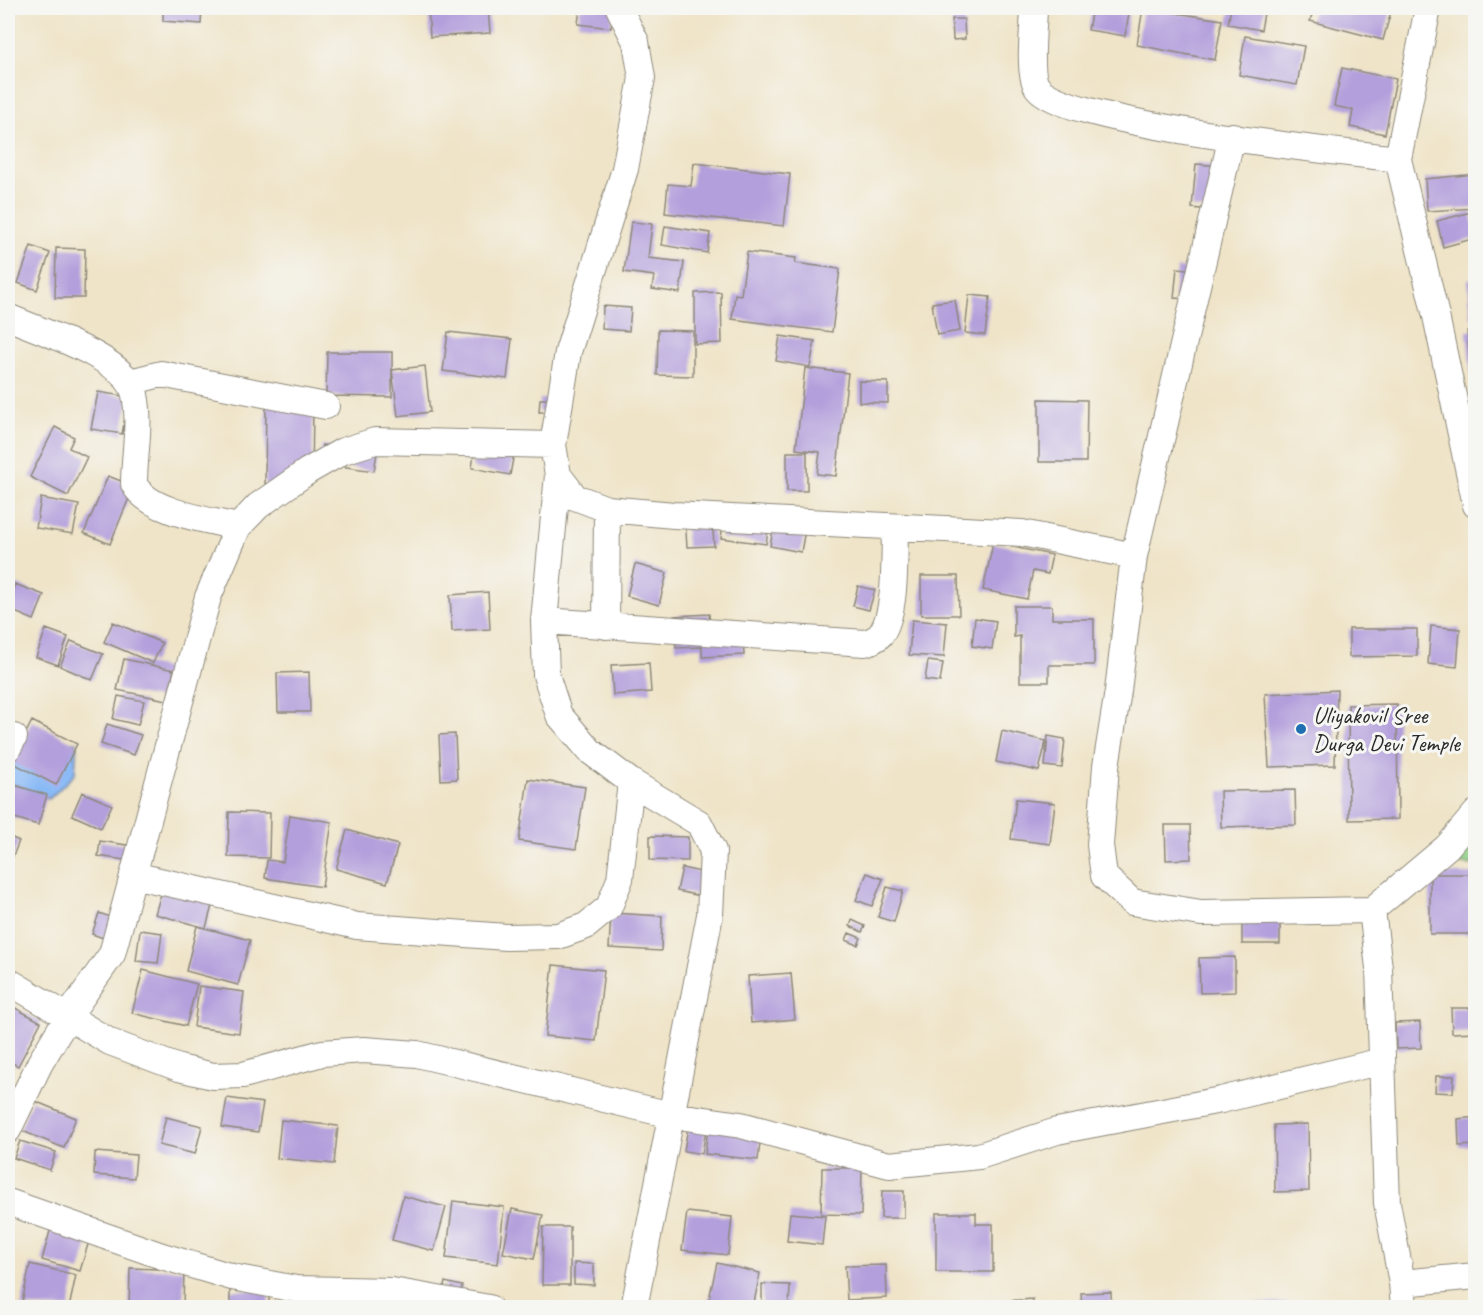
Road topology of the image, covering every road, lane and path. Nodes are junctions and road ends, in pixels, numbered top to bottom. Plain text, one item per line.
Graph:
1 (619, 8) edge
2 (1034, 8) edge
3 (1428, 8) edge
4 (1232, 136) junction
5 (1398, 159) junction
6 (8, 317) edge
7 (130, 382) junction
8 (326, 406) dead end
9 (553, 445) junction
10 (558, 475) junction
11 (1476, 505) edge
12 (608, 509) junction
13 (238, 527) junction
14 (895, 527) junction
15 (1134, 556) junction
16 (544, 621) junction
17 (606, 626) junction
18 (631, 782) junction
19 (1476, 813) edge
20 (134, 875) junction
21 (1372, 910) junction
22 (8, 981) edge
23 (67, 1018) junction
24 (1382, 1061) junction
25 (671, 1114) junction
26 (8, 1130) edge
27 (8, 1202) edge
28 (1476, 1276) edge
29 (1403, 1295) edge
30 (489, 1308) edge
31 (634, 1308) edge

1 - 9 street
2 - 4 street
3 - 5 street
4 - 5 street
4 - 15 street
5 - 11 street
6 - 7 street
7 - 8 street
7 - 13 street
9 - 10 street
9 - 13 street
10 - 12 street
10 - 16 street
12 - 14 street
12 - 17 street
13 - 20 street
14 - 15 street
14 - 17 street
15 - 21 street
16 - 17 street
16 - 18 street
18 - 20 street
18 - 25 street
19 - 21 street
20 - 23 street
21 - 24 street
22 - 23 street
23 - 25 street
23 - 26 street
24 - 25 street
24 - 29 street
25 - 31 street
27 - 30 street
28 - 29 street

